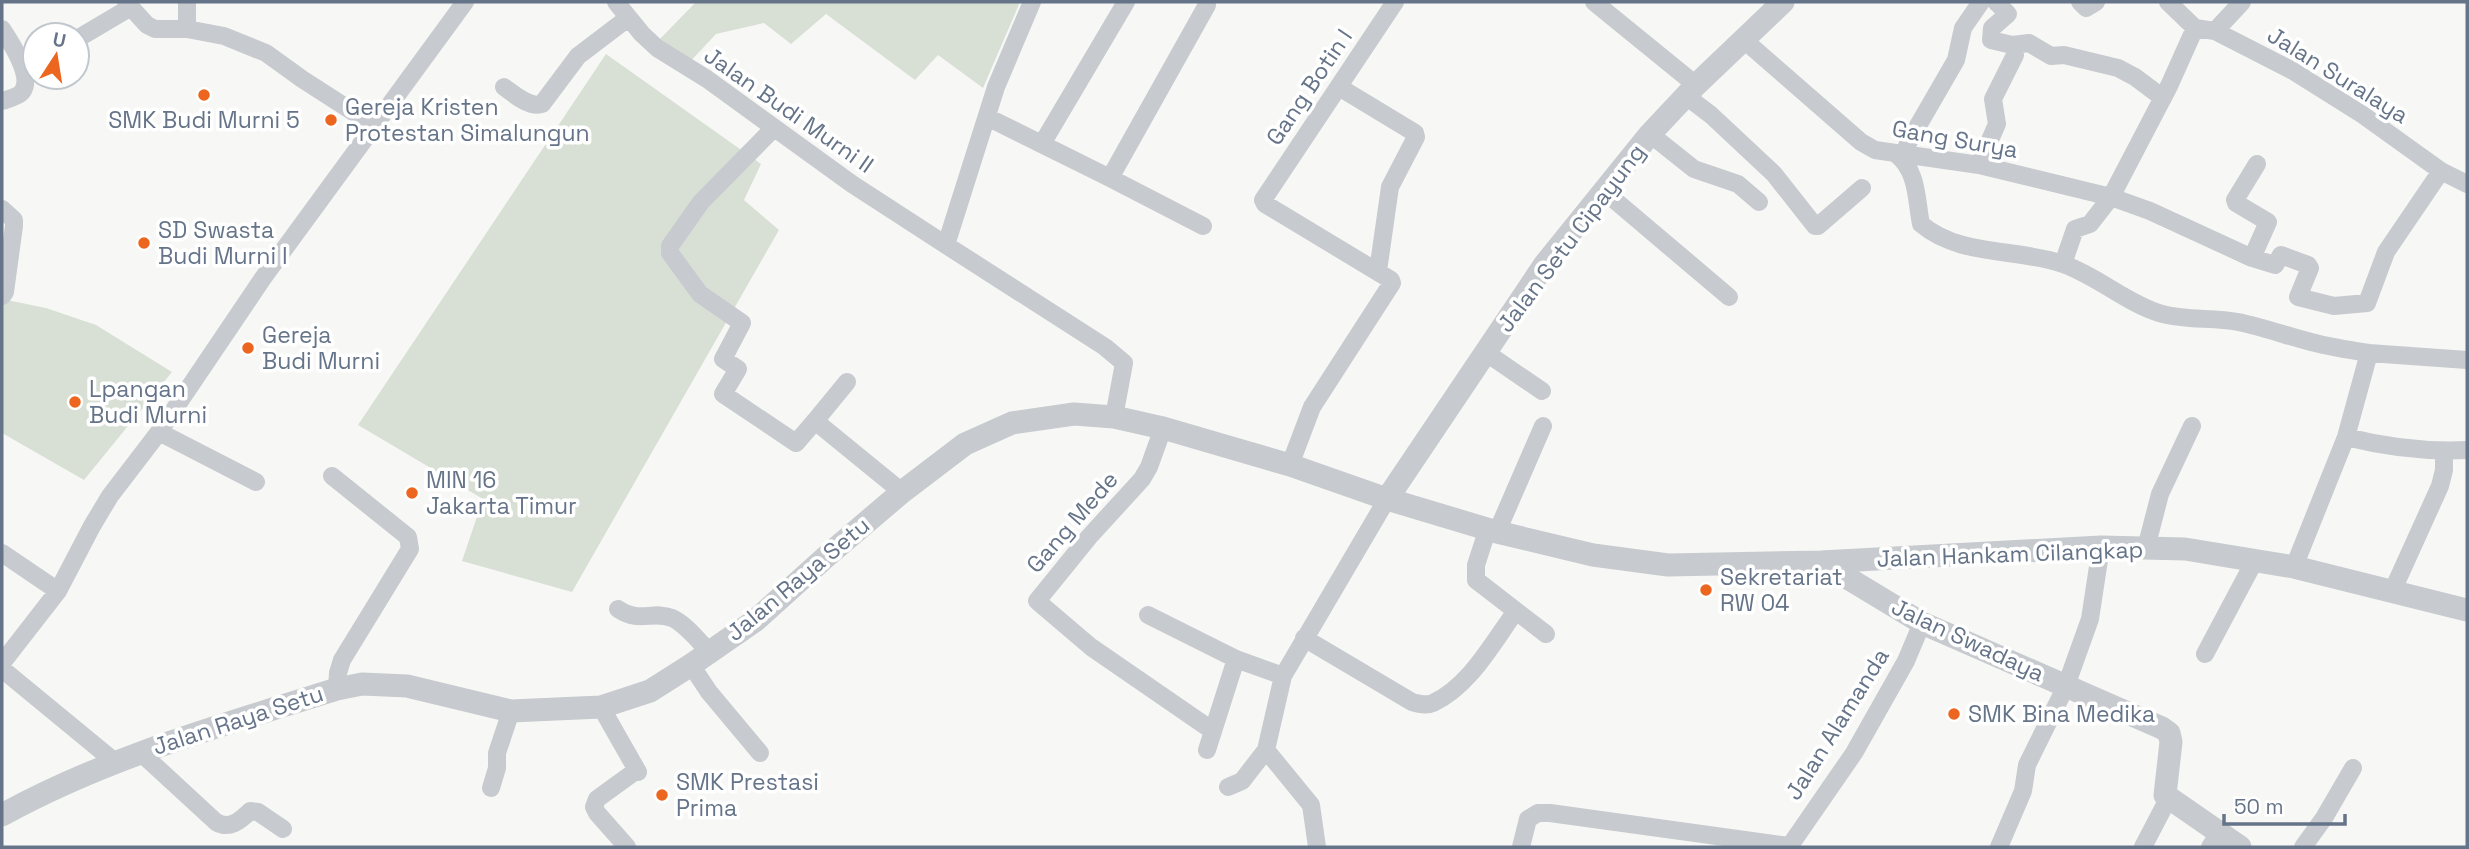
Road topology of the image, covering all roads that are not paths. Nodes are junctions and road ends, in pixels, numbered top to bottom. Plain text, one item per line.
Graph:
1 (187, 2) edge
2 (465, 2) edge
3 (616, 2) edge
4 (1032, 2) edge
5 (1126, 2) edge
6 (1395, 2) edge
7 (1594, 2) edge
8 (1981, 2) edge
9 (1996, 2) edge
10 (2080, 2) edge
11 (2096, 2) edge
12 (2168, 2) edge
13 (2242, 2) edge
14 (128, 5) edge
15 (1207, 5) dead end
16 (1773, 5) edge
17 (628, 18) junction
18 (2195, 28) junction
19 (2, 29) edge
20 (187, 29) junction
21 (91, 30) edge
22 (2215, 31) junction
23 (1744, 40) junction
24 (21, 49) edge
25 (2015, 55) dead end
26 (504, 87) dead end
27 (1339, 87) junction
28 (1691, 90) junction
29 (23, 91) edge
30 (2163, 98) junction
31 (2, 101) edge
32 (987, 117) junction
33 (375, 126) junction
34 (774, 128) junction
35 (1650, 134) junction
36 (1042, 144) junction
37 (1900, 155) junction
38 (2257, 164) dead end
39 (1979, 165) junction
40 (2441, 171) junction
41 (1110, 178) junction
42 (2467, 184) edge
43 (1862, 188) dead end
44 (1605, 192) junction
45 (2111, 197) junction
46 (1759, 202) dead end
47 (2, 209) edge
48 (1203, 226) dead end
49 (946, 245) junction
50 (2252, 258) junction
51 (2063, 264) junction
52 (1378, 271) junction
53 (2, 296) edge
54 (1729, 297) dead end
55 (1485, 352) junction
56 (2369, 354) junction
57 (2467, 360) edge
58 (847, 382) dead end
59 (1542, 391) dead end
60 (1114, 417) junction
61 (815, 421) junction
62 (1543, 426) dead end
63 (2192, 426) dead end
64 (1163, 428) junction
65 (159, 432) junction
66 (2346, 437) junction
67 (2467, 450) edge
68 (2444, 451) junction
69 (1290, 465) junction
70 (331, 476) dead end
71 (256, 482) dead end
72 (902, 492) junction
73 (1387, 499) junction
74 (1492, 530) junction
75 (2101, 547) junction
76 (2146, 548) junction
77 (2, 553) edge
78 (2255, 560) junction
79 (1821, 562) junction
80 (2294, 567) junction
81 (58, 590) junction
82 (2392, 592) junction
83 (618, 609) dead end
84 (2467, 610) edge
85 (1516, 611) junction
86 (1148, 615) dead end
87 (1922, 623) junction
88 (1546, 634) dead end
89 (1304, 638) junction
90 (2205, 654) dead end
91 (700, 659) junction
92 (1236, 659) junction
93 (2, 663) edge
94 (2, 668) edge
95 (1283, 676) junction
96 (2066, 686) junction
97 (337, 689) junction
98 (601, 707) junction
99 (510, 711) junction
100 (1213, 731) junction
101 (1207, 750) dead end
102 (1266, 750) junction
103 (139, 752) junction
104 (760, 752) dead end
105 (116, 762) junction
106 (2353, 768) dead end
107 (1228, 787) dead end
108 (491, 788) dead end
109 (2168, 799) junction
110 (2, 815) edge
111 (282, 829) dead end
112 (2215, 840) edge
113 (1789, 846) edge
114 (627, 847) edge
115 (1317, 847) edge
116 (1521, 847) edge
117 (1999, 847) edge
118 (2143, 847) edge
119 (2240, 847) edge
120 (2303, 847) edge

1 - 20 street
2 - 33 street
3 - 17 street, Jalan Budi Murni II
4 - 32 street
5 - 36 street
6 - 27 street, Gang Botin I
7 - 28 street
8 - 37 street
9 - 30 street
10 - 11 street
12 - 18 street
13 - 22 street
14 - 20 street
14 - 21 street
15 - 41 street
16 - 23 street, Jalan Setu Cipayung
17 - 26 street
17 - 34 street, Jalan Budi Murni II
18 - 22 street, Jalan Suralaya
18 - 30 street
19 - 24 street
20 - 33 street
22 - 40 street, Jalan Suralaya
23 - 28 street, Jalan Setu Cipayung
23 - 37 street, Gang Surya
25 - 39 street
27 - 52 street
27 - 52 street, Gang Botin I
28 - 35 street, Jalan Setu Cipayung
28 - 43 street
29 - 31 street
30 - 45 street
32 - 36 street
32 - 49 street
33 - 65 street
34 - 49 street, Jalan Budi Murni II
34 - 61 street
35 - 44 street, Jalan Setu Cipayung
35 - 46 street
36 - 41 street
37 - 39 street, Gang Surya
37 - 51 street
38 - 50 street
39 - 45 street, Gang Surya
40 - 42 street, Jalan Suralaya
40 - 50 street
41 - 48 street
44 - 54 street
44 - 55 street, Jalan Setu Cipayung
45 - 50 street, Gang Surya
45 - 51 street
47 - 53 street
49 - 60 street, Jalan Budi Murni II
51 - 56 street
52 - 69 street
55 - 59 street
55 - 73 street, Jalan Setu Cipayung
56 - 57 street
56 - 66 street
58 - 61 street
60 - 64 street, Jalan Raya Setu
60 - 72 street, Jalan Raya Setu
61 - 72 street
62 - 74 street
63 - 76 street
64 - 69 street, Jalan Raya Setu
64 - 100 street, Gang Mede
65 - 71 street
65 - 81 street
66 - 68 street
66 - 80 street
67 - 68 street
68 - 82 street
69 - 73 street, Jalan Raya Setu
70 - 97 street
72 - 91 street, Jalan Raya Setu
73 - 74 street, Jalan Hankam Cilangkap
73 - 89 street
74 - 79 street, Jalan Hankam Cilangkap
74 - 85 street
75 - 76 street, Jalan Hankam Cilangkap
75 - 79 street, Jalan Hankam Cilangkap
75 - 96 street
76 - 78 street, Jalan Hankam Cilangkap
77 - 81 street
78 - 80 street, Jalan Hankam Cilangkap
78 - 90 street
79 - 87 street, Jalan Swadaya
80 - 82 street, Jalan Hankam Cilangkap
81 - 93 street
82 - 84 street, Jalan Hankam Cilangkap
83 - 91 street
85 - 88 street
85 - 89 street
86 - 92 street
87 - 96 street, Jalan Swadaya
87 - 113 street, Jalan Alamanda
89 - 95 street
91 - 98 street, Jalan Raya Setu
91 - 104 street
92 - 95 street
92 - 100 street
94 - 105 street
95 - 102 street
96 - 109 street, Jalan Swadaya
96 - 117 street
97 - 99 street, Jalan Raya Setu
97 - 103 street, Jalan Raya Setu
98 - 99 street, Jalan Raya Setu
98 - 114 street
99 - 108 street
100 - 101 street
102 - 107 street
102 - 115 street
103 - 105 street, Jalan Raya Setu
103 - 111 street
105 - 110 street, Jalan Raya Setu
106 - 120 street
109 - 112 street
109 - 118 street
112 - 119 street
113 - 116 street

